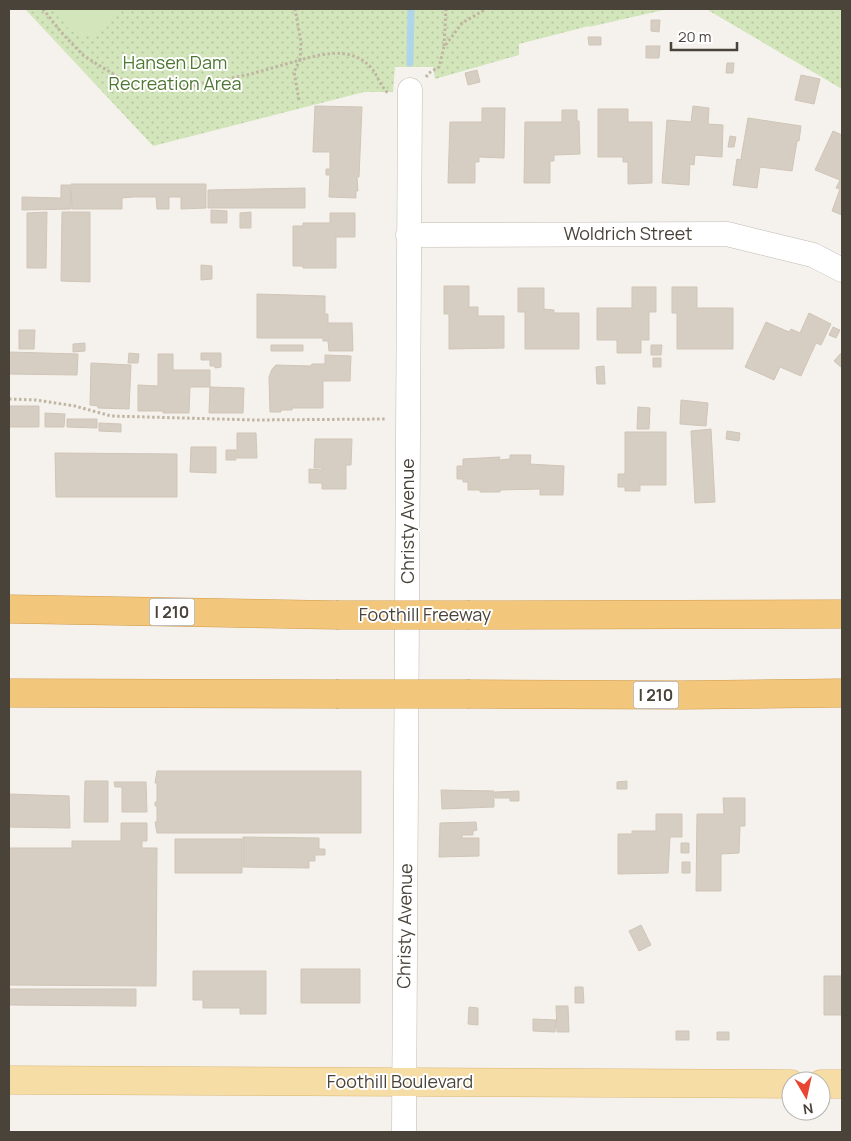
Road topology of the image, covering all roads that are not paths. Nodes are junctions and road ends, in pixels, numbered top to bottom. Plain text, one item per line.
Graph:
1 (410, 97) road end
2 (408, 235) junction
3 (842, 270) edge
4 (9, 609) edge
5 (842, 614) edge
6 (9, 693) edge
7 (107, 693) junction
8 (842, 693) edge
9 (9, 699) edge
10 (9, 1080) edge
11 (404, 1082) junction
12 (781, 1084) edge
13 (404, 1132) edge

1 - 2 street, Christy Avenue
2 - 3 street, Woldrich Street
2 - 11 street, Christy Avenue
4 - 5 highway, Foothill Freeway / I 210, bridge
6 - 7 highway, I 210
7 - 8 highway, I 210, bridge
7 - 9 highway
10 - 11 main road, Foothill Boulevard
11 - 12 main road, Foothill Boulevard
11 - 13 street, Christy Avenue

